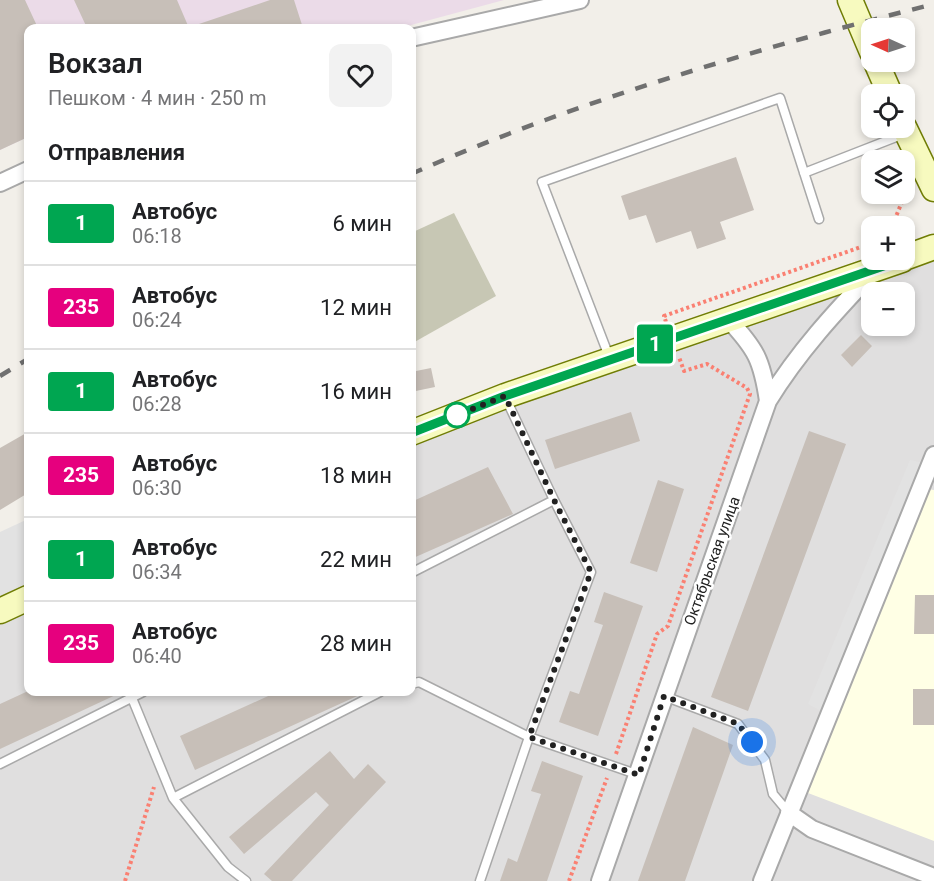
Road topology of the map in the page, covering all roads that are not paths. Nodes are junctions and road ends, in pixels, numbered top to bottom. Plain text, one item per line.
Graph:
1 (580, 0) edge
2 (850, 0) edge
3 (861, 26) edge
4 (416, 37) edge
5 (887, 138) edge
6 (910, 138) edge
7 (24, 172) edge
8 (804, 173) junction
9 (0, 183) edge
10 (934, 189) edge
11 (819, 219) dead end
12 (934, 247) edge
13 (915, 254) edge
14 (876, 270) joint
15 (728, 319) junction
16 (610, 359) junction
17 (505, 396) junction
18 (768, 401) junction
19 (416, 431) edge
20 (934, 455) edge
21 (554, 500) junction
22 (416, 570) edge
23 (24, 600) edge
24 (0, 611) edge
25 (416, 683) edge
26 (136, 696) edge
27 (372, 696) edge
28 (664, 696) junction
29 (132, 698) junction
30 (529, 737) junction
31 (0, 764) edge
32 (639, 775) junction
33 (173, 798) junction
34 (789, 813) junction
35 (934, 877) edge
36 (246, 881) edge
37 (480, 881) edge
38 (600, 881) edge
39 (762, 881) edge

1 - 4 street
2 - 3 street
5 - 8 lane
6 - 10 street
7 - 9 street
8 - 11 lane
8 - 16 lane
12 - 13 street
14 - 15 street
14 - 18 street, Октябрьская улица
15 - 16 street
15 - 18 street
16 - 17 street
17 - 19 street
17 - 21 lane
18 - 28 street, Октябрьская улица
20 - 34 street
21 - 22 lane
21 - 30 lane
23 - 24 street
25 - 30 lane
26 - 29 lane
27 - 33 lane
28 - 32 street, Октябрьская улица
28 - 34 lane
29 - 31 lane
29 - 33 lane
30 - 32 lane
30 - 37 lane
32 - 38 street, Октябрьская улица
33 - 36 lane
34 - 35 street
34 - 39 street

